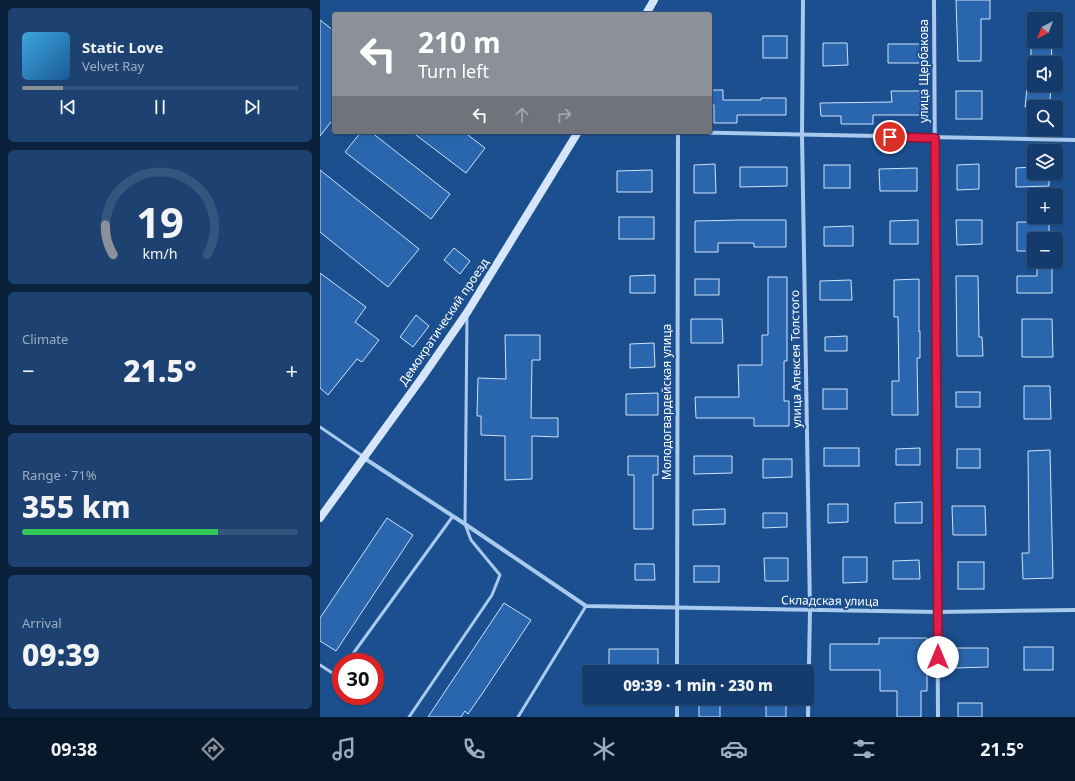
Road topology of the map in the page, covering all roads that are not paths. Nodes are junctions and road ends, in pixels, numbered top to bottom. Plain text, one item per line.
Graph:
1 (654, 0) edge
2 (803, 0) edge
3 (934, 0) edge
4 (647, 12) edge
5 (712, 133) edge
6 (577, 134) edge
7 (677, 134) edge
8 (802, 135) junction
9 (935, 138) junction
10 (1075, 140) edge
11 (468, 311) junction
12 (320, 427) edge
13 (364, 457) junction
14 (453, 516) junction
15 (320, 518) edge
16 (465, 524) junction
17 (586, 606) junction
18 (676, 608) junction
19 (810, 610) junction
20 (1075, 610) edge
21 (938, 612) junction
22 (354, 653) edge
23 (320, 665) edge
24 (677, 665) edge
25 (332, 673) edge
26 (677, 705) edge
27 (409, 717) edge
28 (518, 717) edge
29 (677, 717) edge
30 (808, 717) edge
31 (938, 717) edge

1 - 4 main road
2 - 8 street, улица Алексея Толстого
3 - 9 street, улица Щербакова
5 - 8 street
6 - 11 main road, Демократический проезд
7 - 18 street, Молодогвардейская улица
8 - 9 street
8 - 19 street, улица Алексея Толстого
9 - 10 street
9 - 21 street, улица Щербакова
11 - 13 main road, Демократический проезд
11 - 16 lane
12 - 13 lane
13 - 14 street
13 - 15 main road, Демократический проезд
14 - 16 street
14 - 22 lane
16 - 17 street
16 - 27 lane
17 - 18 street, Складская улица
17 - 28 lane
18 - 19 street, Складская улица
18 - 24 street, Молодогвардейская улица
19 - 21 street, Складская улица
19 - 30 street, улица Алексея Толстого
20 - 21 street, Складская улица
21 - 31 street, улица Щербакова
23 - 25 lane
26 - 29 street

